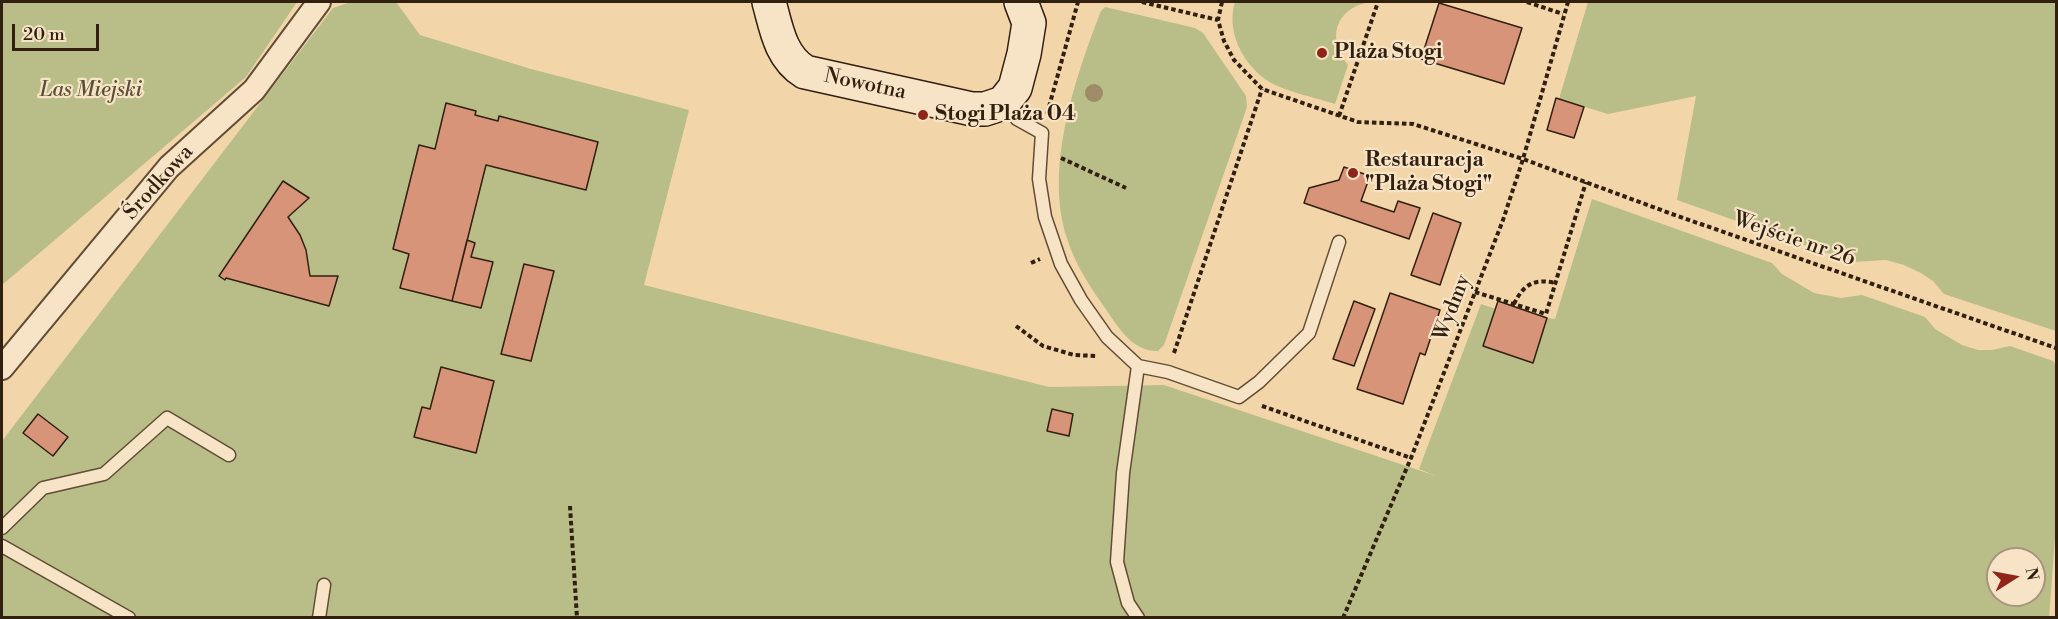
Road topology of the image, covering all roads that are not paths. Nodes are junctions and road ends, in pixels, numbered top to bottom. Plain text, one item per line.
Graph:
1 (319, 2) edge
2 (769, 2) edge
3 (1021, 2) edge
4 (1003, 103) junction
5 (1339, 242) dead end
6 (1138, 366) junction
7 (2, 368) edge
8 (229, 456) dead end
9 (2, 528) edge
10 (2, 546) edge
11 (324, 585) dead end
12 (129, 618) edge
13 (319, 618) edge
14 (1138, 618) edge

1 - 7 street, Środkowa
2 - 4 street, Nowotna
3 - 4 street
4 - 6 lane
5 - 6 lane
6 - 14 lane
8 - 9 lane
10 - 12 lane
11 - 13 lane

